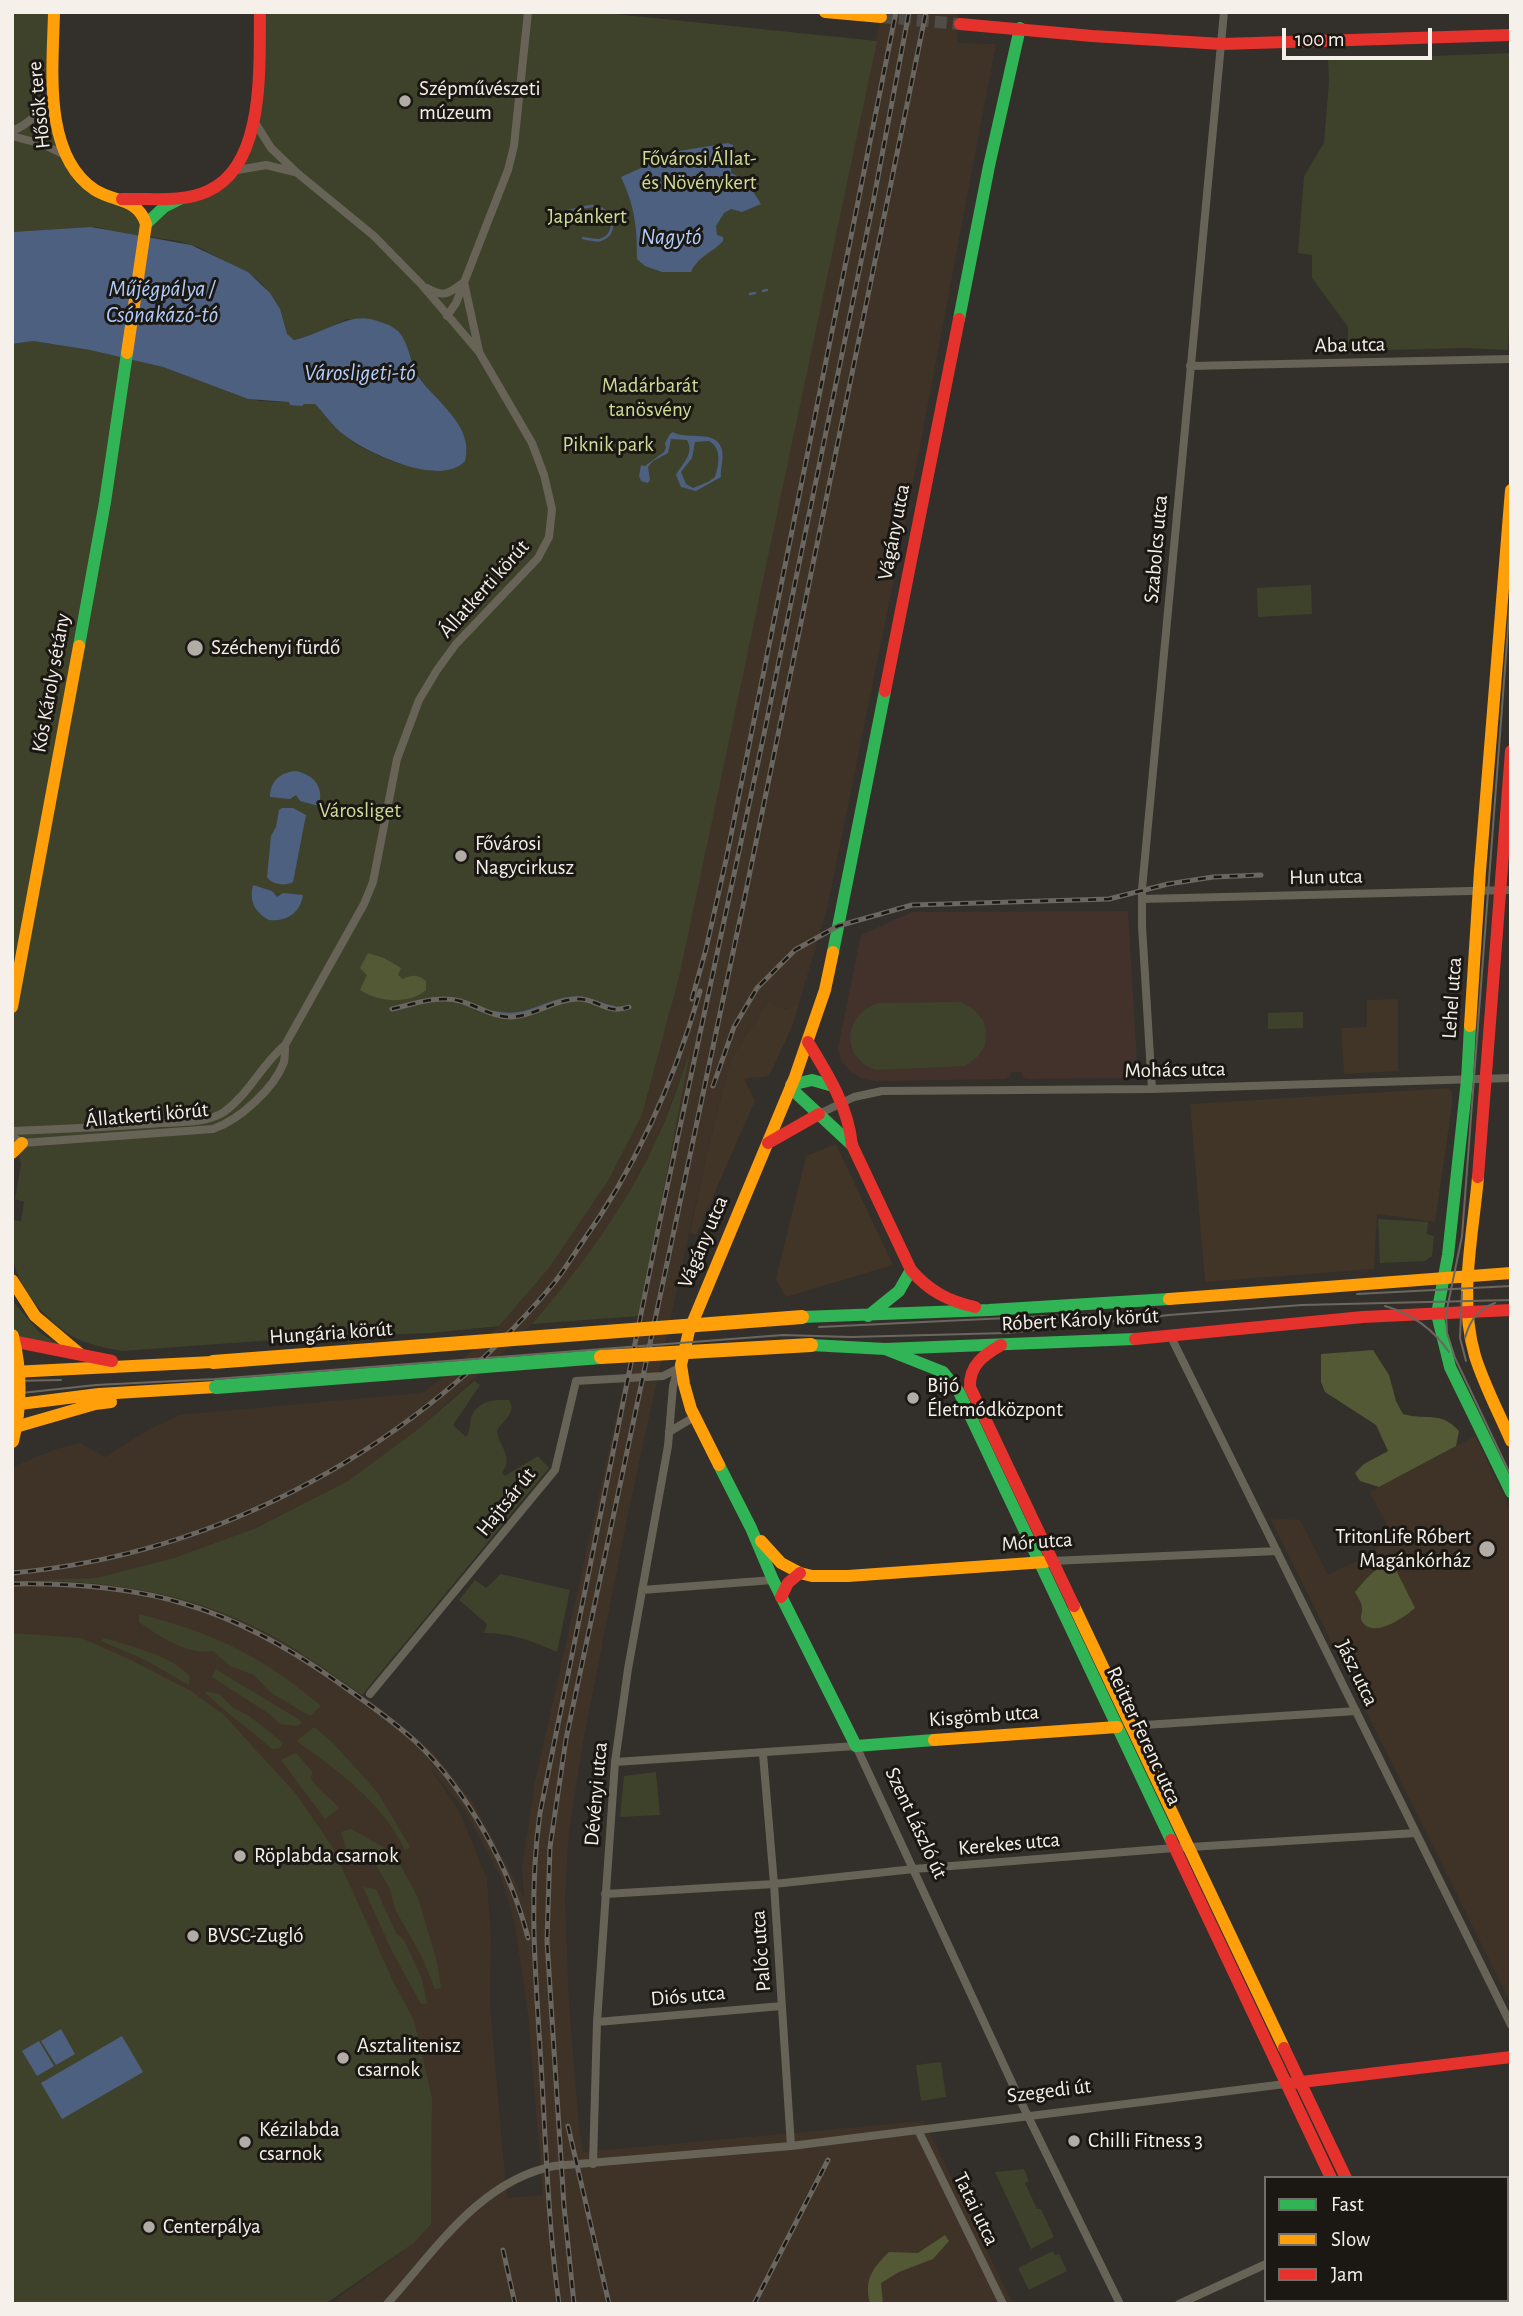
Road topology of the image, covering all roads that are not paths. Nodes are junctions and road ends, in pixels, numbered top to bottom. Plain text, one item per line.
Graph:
1 (528, 12) edge
2 (825, 12) edge
3 (1224, 12) edge
4 (54, 14) edge
5 (262, 16) edge
6 (881, 17) dead end
7 (960, 24) tunnel mouth
8 (1020, 28) junction
9 (1511, 35) edge
10 (1223, 44) junction
11 (55, 90) junction
12 (254, 121) junction
13 (12, 134) edge
14 (65, 155) junction
15 (232, 171) junction
16 (296, 172) junction
17 (194, 194) junction
18 (122, 199) junction
19 (146, 226) junction
20 (464, 282) junction
21 (421, 284) junction
22 (447, 317) junction
23 (479, 352) junction
24 (1511, 359) edge
25 (1190, 366) junction
26 (1511, 491) edge
27 (1511, 497) edge
28 (1511, 751) edge
29 (1506, 891) edge
30 (1479, 892) junction
31 (1142, 899) junction
32 (12, 1007) edge
33 (808, 1042) junction
34 (285, 1045) junction
35 (1511, 1078) edge
36 (1485, 1079) junction
37 (1467, 1080) junction
38 (791, 1084) junction
39 (833, 1086) junction
40 (1152, 1089) junction
41 (842, 1102) junction
42 (819, 1114) junction
43 (15, 1141) edge
44 (768, 1143) junction
45 (852, 1146) junction
46 (911, 1270) junction
47 (1511, 1273) edge
48 (1469, 1276) junction
49 (1444, 1278) junction
50 (12, 1280) edge
51 (989, 1310) junction
52 (1511, 1310) edge
53 (1469, 1313) junction
54 (1437, 1314) junction
55 (868, 1316) junction
56 (653, 1329) joint
57 (1171, 1337) junction
58 (12, 1338) edge
59 (1001, 1345) junction
60 (885, 1349) junction
61 (81, 1354) junction
62 (680, 1364) junction
63 (138, 1365) junction
64 (12, 1372) edge
65 (663, 1377) junction
66 (673, 1386) junction
67 (142, 1392) junction
68 (12, 1405) edge
69 (694, 1417) junction
70 (12, 1428) edge
71 (669, 1432) junction
72 (12, 1441) edge
73 (1511, 1441) edge
74 (1511, 1492) edge
75 (751, 1528) junction
76 (1277, 1551) junction
77 (1046, 1562) junction
78 (800, 1573) junction
79 (773, 1580) junction
80 (642, 1590) junction
81 (781, 1597) junction
82 (370, 1694) dead end
83 (1356, 1711) junction
84 (1124, 1727) junction
85 (856, 1746) junction
86 (763, 1754) junction
87 (615, 1762) junction
88 (1416, 1833) junction
89 (1189, 1847) junction
90 (1174, 1848) junction
91 (914, 1869) junction
92 (774, 1884) junction
93 (605, 1894) junction
94 (1228, 1945) junction
95 (782, 2006) junction
96 (597, 2022) junction
97 (1511, 2025) edge
98 (1511, 2057) edge
99 (1292, 2083) junction
100 (1027, 2115) junction
101 (918, 2130) junction
102 (791, 2146) junction
103 (593, 2164) junction
104 (1330, 2176) edge
105 (1345, 2176) edge
106 (1264, 2265) edge
107 (387, 2304) edge
108 (1003, 2304) edge
109 (1120, 2304) edge
110 (1180, 2304) edge

1 - 20 street
2 - 6 street
3 - 10 street, Szabolcs utca
4 - 11 street, Hősök tere
5 - 12 street, Hősök tere
7 - 8 street
8 - 10 street
8 - 33 street, Vágány utca
9 - 10 street
10 - 25 street, Szabolcs utca
11 - 13 street
11 - 14 street, Hősök tere
12 - 15 street, Hősök tere
12 - 16 street, Állatkerti körút
13 - 14 street
14 - 18 street, Hősök tere
15 - 16 street, Állatkerti körút
15 - 17 street, Hősök tere
16 - 21 street, Állatkerti körút
17 - 18 street, Hősök tere
17 - 19 street, Hősök tere
18 - 19 street, Hősök tere
19 - 32 street, Kós Károly sétány
20 - 21 street
20 - 22 street
20 - 23 street
21 - 22 street, Állatkerti körút
22 - 23 street, Állatkerti körút
23 - 34 street, Állatkerti körút
24 - 25 street, Aba utca
25 - 31 street, Szabolcs utca
26 - 27 street, Lehel utca
27 - 30 street, Lehel utca
28 - 29 street, Lehel utca
29 - 30 street, Hun utca
29 - 36 street, Lehel utca
30 - 31 street, Hun utca
30 - 37 street, Lehel utca
31 - 40 street, Szabolcs utca
33 - 38 street, Vágány utca
33 - 39 street
34 - 43 street, Állatkerti körút
34 - 43 street, Állatkerti körút
35 - 36 street, Mohács utca
36 - 37 street, Mohács utca
36 - 48 street, Lehel utca
37 - 40 street, Mohács utca
37 - 49 street, Lehel utca
38 - 39 street
38 - 42 street
38 - 44 street, Vágány utca
39 - 41 street
40 - 41 street, Mohács utca
41 - 42 street
41 - 45 street
42 - 44 street
42 - 45 street
44 - 62 street, Vágány utca
45 - 46 street
46 - 51 street
46 - 55 street
47 - 48 street, Róbert Károly körút
48 - 49 street, Róbert Károly körút
48 - 53 street, Lehel utca
49 - 51 street, Róbert Károly körút
49 - 54 street, Lehel utca
50 - 61 street
51 - 55 street, Róbert Károly körút
52 - 53 street, Róbert Károly körút
53 - 54 street, Róbert Károly körút
53 - 73 street, Lehel utca
54 - 57 street, Róbert Károly körút
54 - 74 street, Lehel utca
55 - 56 street, Róbert Károly körút, bridge
56 - 63 street, Hungária körút, bridge
57 - 59 street, Róbert Károly körút
57 - 76 street, Jász utca
58 - 61 street
58 - 72 street, bridge
59 - 60 street, Róbert Károly körút
59 - 77 street, Reitter Ferenc utca
60 - 67 street, Róbert Károly körút, bridge
60 - 77 street, Reitter Ferenc utca
61 - 63 street
62 - 65 street, Hajtsár út
62 - 66 street, Dévényi utca
62 - 69 street, Szent László út
63 - 64 street, Hungária körút
65 - 66 street
65 - 82 street, Hajtsár út
66 - 71 street, Dévényi utca
67 - 68 street
67 - 70 street
69 - 71 street
69 - 75 street, Szent László út
71 - 80 street, Dévényi utca
75 - 78 street
75 - 79 street, Szent László út
76 - 77 street, Mór utca
76 - 83 street, Jász utca
77 - 78 street, Mór utca
77 - 84 street, Reitter Ferenc utca
78 - 81 street
79 - 80 street
79 - 81 street, Szent László út
80 - 87 street, Dévényi utca
81 - 85 street, Szent László út
83 - 84 street, Kisgömb utca
83 - 88 street, Jász utca
84 - 85 street, Kisgömb utca
84 - 89 street, Reitter Ferenc utca
84 - 90 street, Reitter Ferenc utca
85 - 86 street, Kisgömb utca
85 - 91 street, Szent László út
86 - 87 street, Kisgömb utca
86 - 92 street, Palóc utca
87 - 93 street, Dévényi utca
88 - 89 street, Kerekes utca
88 - 97 street, Jász utca
89 - 90 street, Kerekes utca
89 - 94 street, Reitter Ferenc utca
90 - 91 street, Kerekes utca
90 - 94 street, Reitter Ferenc utca
91 - 92 street, Kerekes utca
91 - 100 street, Szent László út
92 - 93 street, Kerekes utca
92 - 95 street, Palóc utca
93 - 96 street, Dévényi utca
94 - 99 street, Reitter Ferenc utca
95 - 96 street, Diós utca
95 - 102 street, Palóc utca
96 - 103 street, Dévényi utca
98 - 99 street, Szegedi út
99 - 100 street, Szegedi út
99 - 104 street, Reitter Ferenc utca
99 - 105 street, Reitter Ferenc utca
100 - 101 street, Szegedi út
100 - 109 street, Szent László út
101 - 102 street, Szegedi út
101 - 108 street, Tatai utca
102 - 103 street, Szegedi út
103 - 107 street, Szegedi út
106 - 110 street

